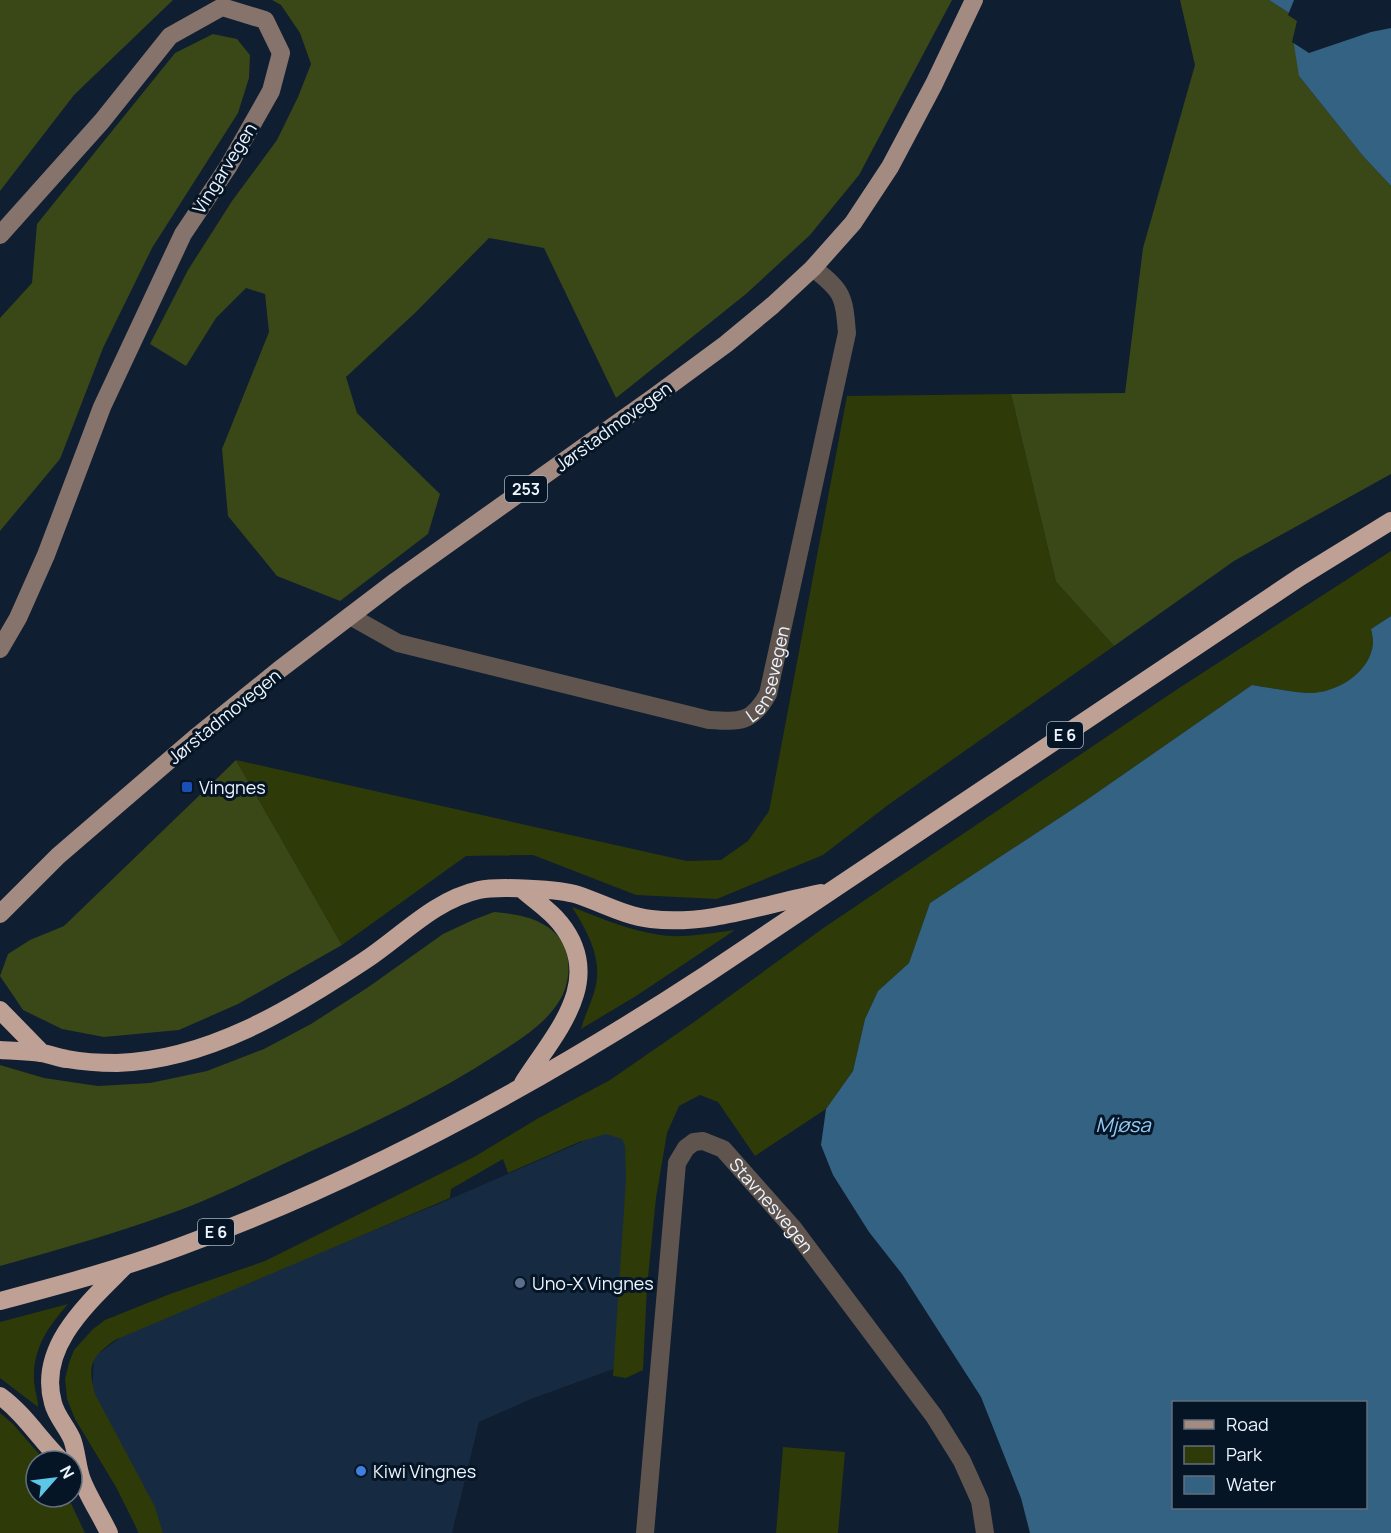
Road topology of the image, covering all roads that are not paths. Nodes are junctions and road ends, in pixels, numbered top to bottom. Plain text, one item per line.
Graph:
1 (974, 0) edge
2 (0, 235) edge
3 (813, 268) junction
4 (1391, 521) edge
5 (350, 616) junction
6 (0, 649) edge
7 (522, 889) junction
8 (828, 892) junction
9 (0, 914) edge
10 (0, 1010) edge
11 (0, 1050) edge
12 (42, 1053) junction
13 (520, 1087) junction
14 (127, 1264) junction
15 (0, 1301) edge
16 (0, 1396) edge
17 (52, 1449) edge
18 (73, 1449) edge
19 (84, 1488) edge
20 (109, 1533) edge
21 (645, 1533) edge
22 (985, 1533) edge

1 - 3 main road, Jørstadmovegen / 253
2 - 6 street, Vingarvegen
3 - 5 main road, Jørstadmovegen / 253
3 - 5 street, Lensevegen
4 - 8 highway, E 6
5 - 9 main road, Jørstadmovegen / 253
7 - 8 highway
7 - 12 highway
7 - 13 highway
8 - 13 highway, E 6
10 - 12 highway
11 - 12 highway
13 - 14 highway, E 6
14 - 15 highway, E 6
14 - 18 highway
16 - 17 highway
19 - 20 highway
21 - 22 street, Stavnesvegen

